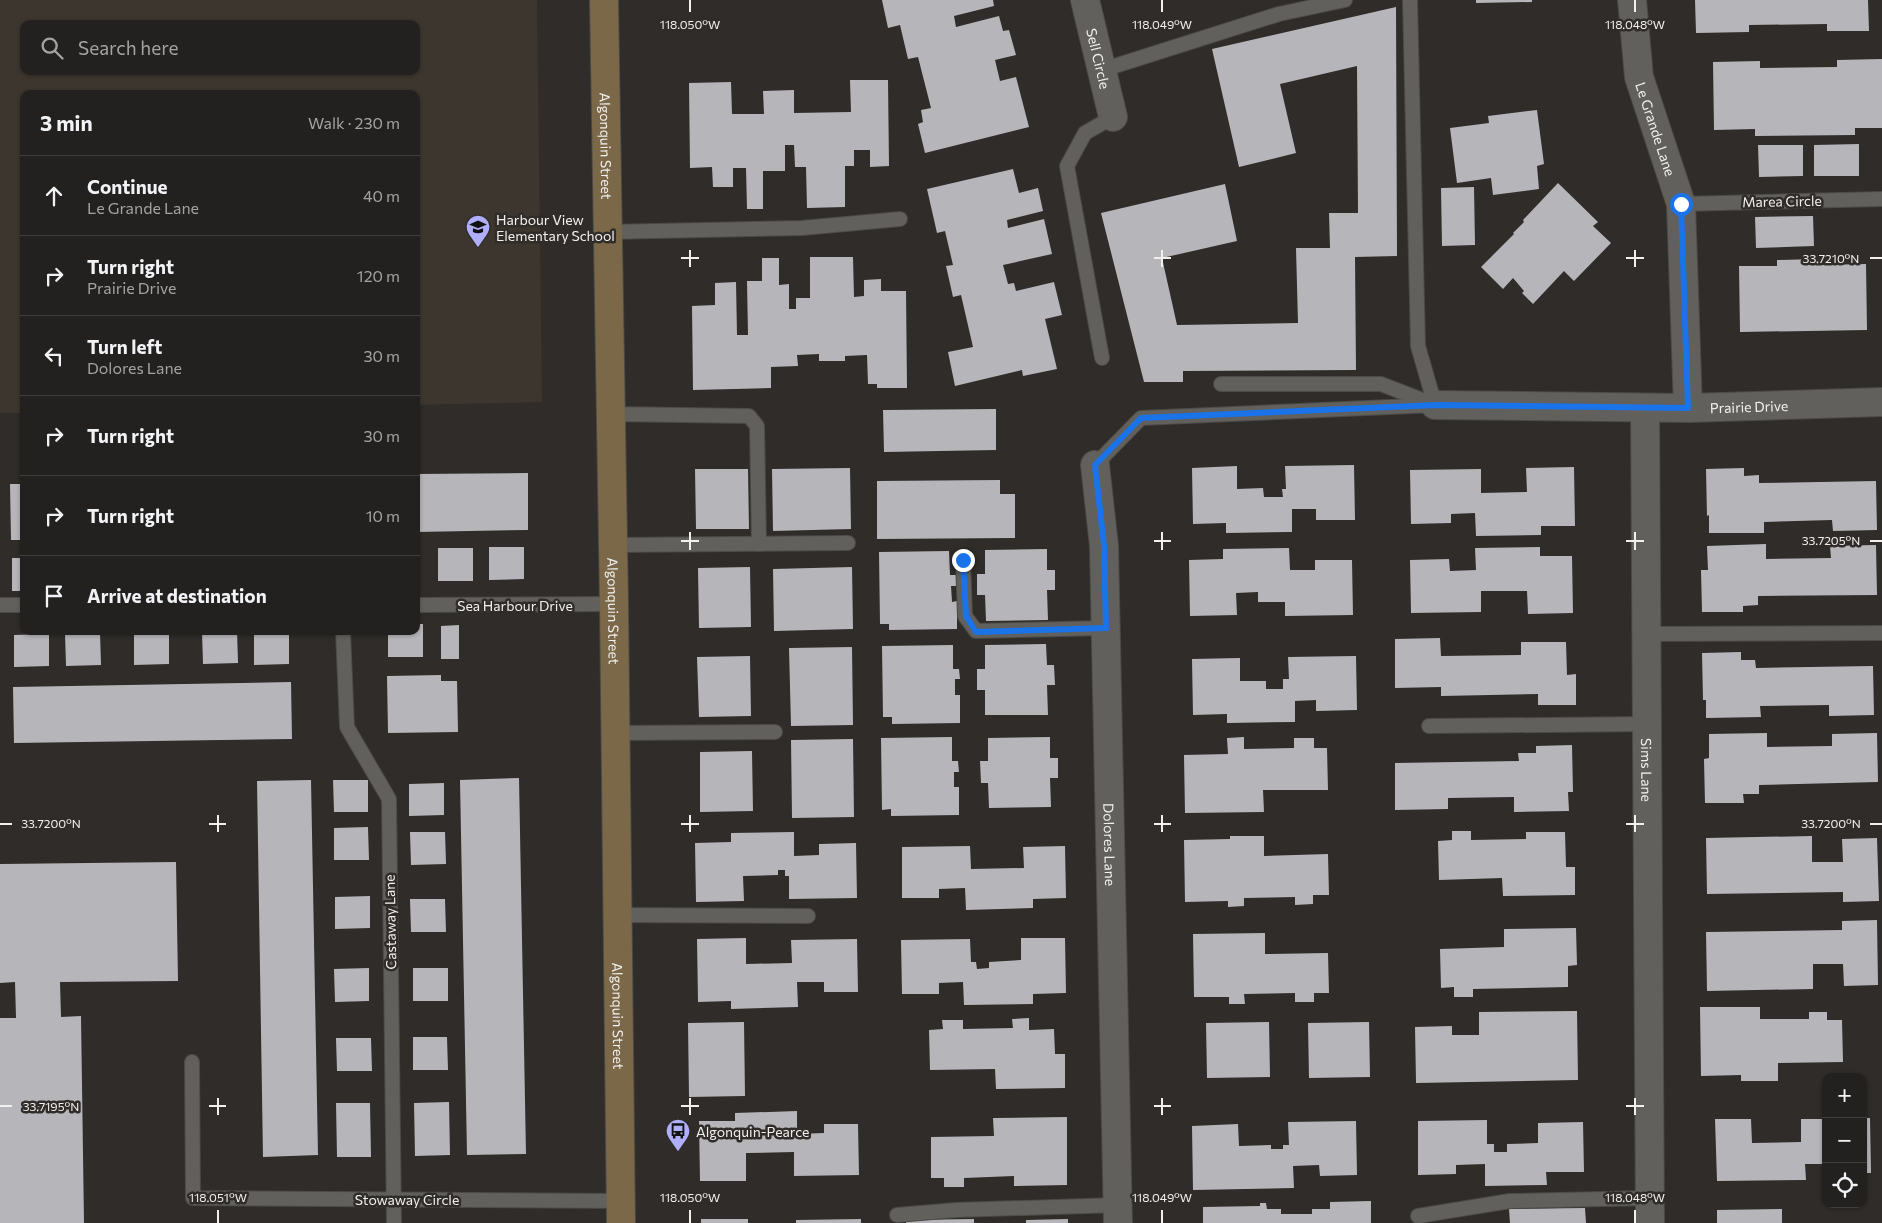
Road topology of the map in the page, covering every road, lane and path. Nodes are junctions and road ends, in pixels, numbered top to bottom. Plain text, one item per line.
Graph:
1 (604, 0) edge
2 (1085, 0) edge
3 (1345, 0) edge
4 (1410, 0) edge
5 (1632, 0) edge
6 (1102, 70) junction
7 (1113, 117) joint
8 (1882, 199) edge
9 (1681, 204) junction
10 (900, 219) dead end
11 (607, 232) junction
12 (1102, 358) dead end
13 (1222, 384) dead end
14 (1882, 402) edge
15 (1436, 405) junction
16 (1645, 408) junction
17 (1688, 408) junction
18 (611, 414) junction
19 (1095, 465) joint
20 (848, 543) dead end
21 (760, 544) junction
22 (613, 545) junction
23 (963, 560) dead end
24 (614, 604) junction
25 (420, 605) edge
26 (0, 606) edge
27 (20, 606) edge
28 (1106, 628) junction
29 (1882, 633) edge
30 (1646, 634) junction
31 (343, 635) edge
32 (1647, 724) junction
33 (1429, 726) dead end
34 (775, 732) dead end
35 (615, 733) junction
36 (617, 915) junction
37 (808, 916) dead end
38 (192, 1062) dead end
39 (394, 1199) junction
40 (1650, 1210) edge
41 (621, 1212) edge
42 (1118, 1214) edge
43 (897, 1215) dead end
44 (1418, 1216) dead end
45 (394, 1223) edge

1 - 11 main road, Algonquin Street
2 - 6 street, Sell Circle
3 - 6 lane
4 - 15 lane
5 - 9 street, Le Grande Lane
6 - 7 street, Sell Circle
7 - 12 lane
8 - 9 lane, Marea Circle
9 - 17 street, Le Grande Lane
10 - 11 lane
11 - 18 main road, Algonquin Street
13 - 15 lane
14 - 17 street, Prairie Drive
15 - 16 street, Prairie Drive
15 - 19 lane, Prairie Drive
16 - 17 street, Prairie Drive
16 - 30 street, Sims Lane
18 - 21 lane
18 - 22 main road, Algonquin Street
19 - 28 street, Dolores Lane
20 - 21 lane
21 - 22 lane
22 - 24 main road, Algonquin Street
23 - 28 lane
24 - 25 lane, Sea Harbour Drive
24 - 35 main road, Algonquin Street
26 - 27 lane
28 - 42 street, Dolores Lane
29 - 30 lane
30 - 32 street, Sims Lane
31 - 39 lane, Castaway Lane
32 - 33 lane
32 - 40 street, Sims Lane
34 - 35 lane
35 - 36 main road, Algonquin Street
36 - 37 lane
36 - 41 main road, Algonquin Street
38 - 39 lane, Stowaway Circle
39 - 41 lane, Stowaway Circle
39 - 45 lane, Castaway Lane
40 - 44 lane
42 - 43 lane

